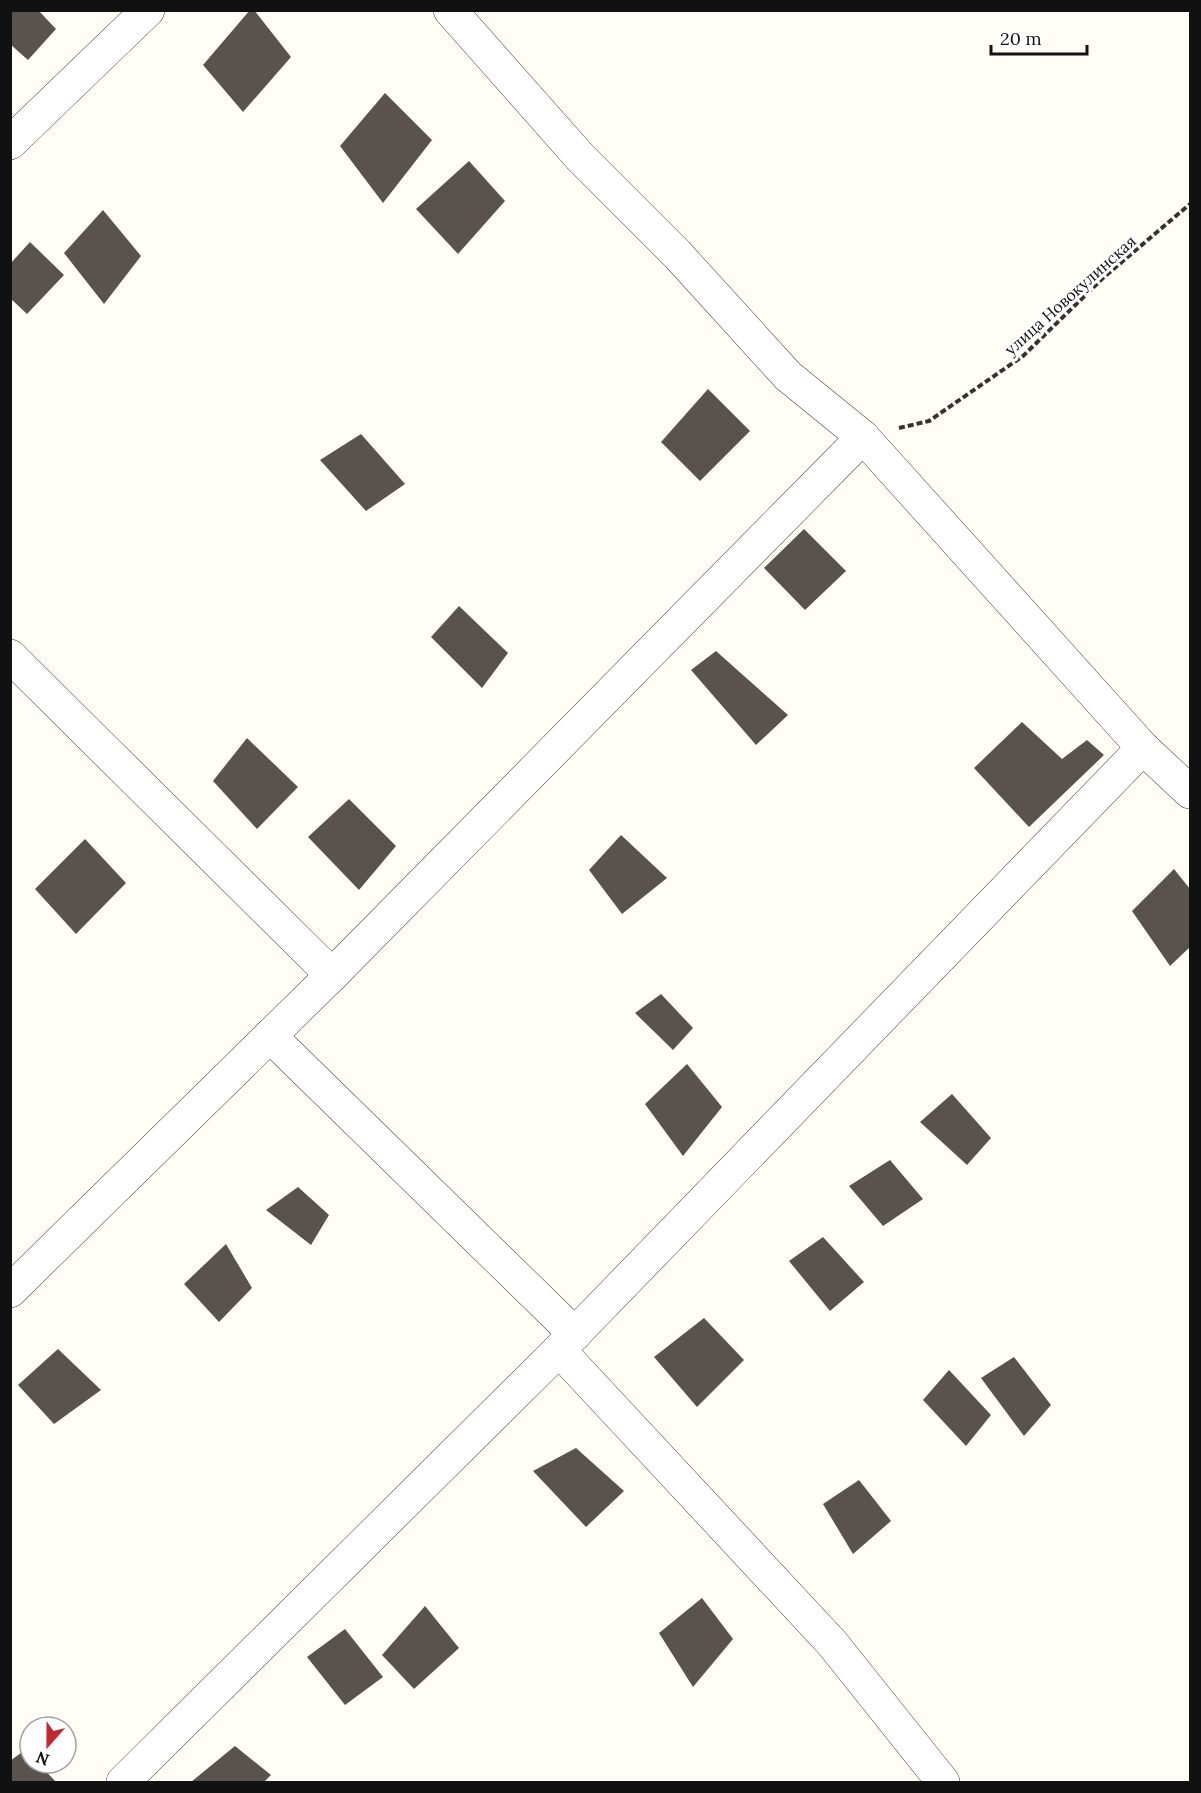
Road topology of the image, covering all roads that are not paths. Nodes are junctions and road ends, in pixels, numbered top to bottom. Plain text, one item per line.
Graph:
1 (148, 10) edge
2 (450, 10) edge
3 (10, 143) edge
4 (863, 437) junction
5 (10, 656) edge
6 (1143, 748) junction
7 (1191, 792) edge
8 (332, 975) junction
9 (270, 1036) junction
10 (10, 1291) edge
11 (567, 1342) junction
12 (123, 1782) edge
13 (943, 1782) edge

1 - 3 street
2 - 4 street
4 - 6 street
4 - 8 street
5 - 8 street
6 - 7 street
6 - 11 street
8 - 9 street
9 - 10 street
9 - 11 street
11 - 12 street
11 - 13 street

